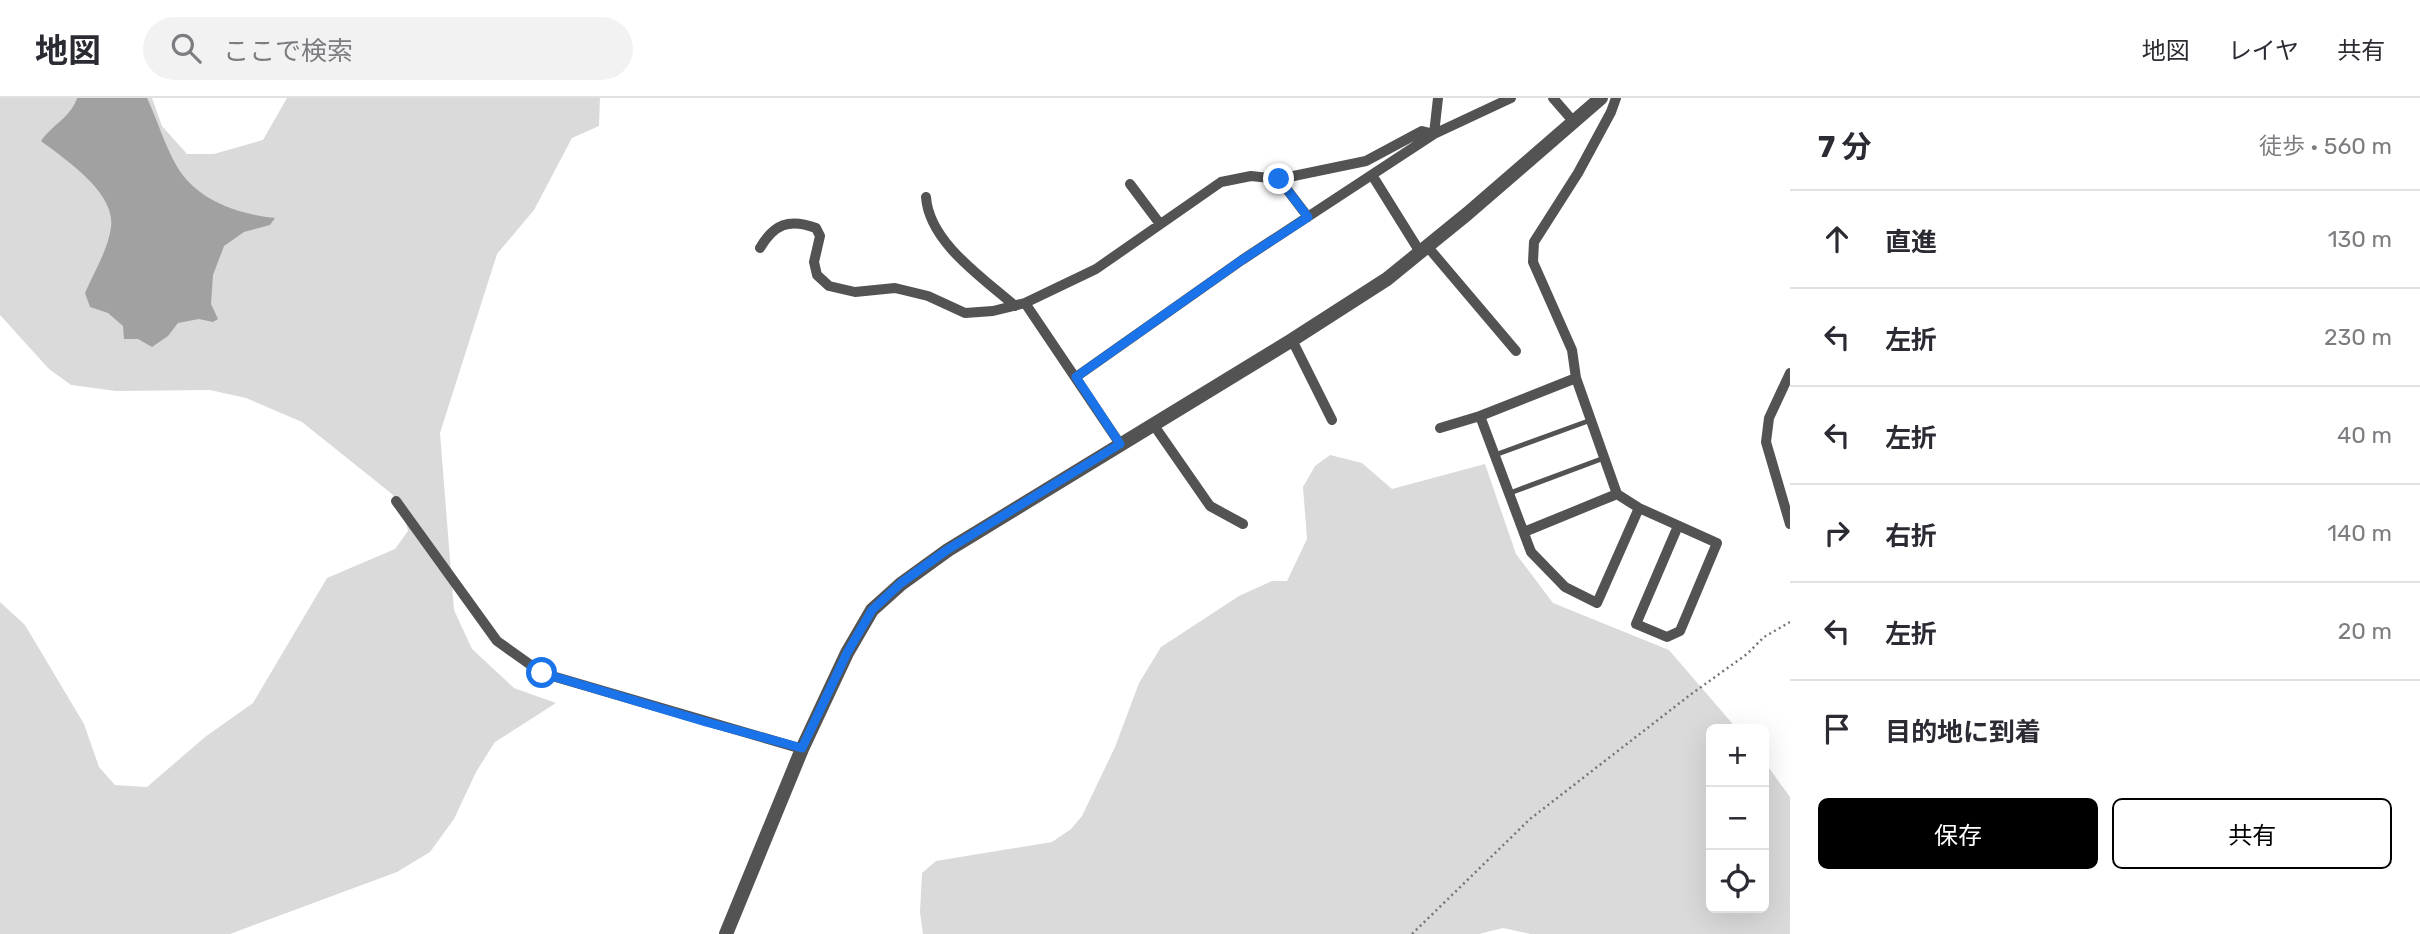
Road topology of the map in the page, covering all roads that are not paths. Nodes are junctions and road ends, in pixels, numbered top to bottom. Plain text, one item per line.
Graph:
1 (1438, 98) edge
2 (1511, 98) edge
3 (1553, 98) edge
4 (1601, 98) edge
5 (1616, 98) edge
6 (1573, 121) junction
7 (1434, 134) junction
8 (1372, 175) junction
9 (1279, 179) junction
10 (1129, 184) dead end
11 (926, 197) dead end
12 (1308, 217) junction
13 (1160, 224) junction
14 (760, 248) dead end
15 (1423, 249) junction
16 (1020, 304) junction
17 (1292, 340) junction
18 (1517, 351) dead end
19 (1790, 373) edge
20 (1076, 377) junction
21 (1576, 378) junction
22 (1480, 416) junction
23 (1332, 420) dead end
24 (1591, 420) junction
25 (1153, 424) junction
26 (1440, 428) dead end
27 (1120, 444) junction
28 (1495, 455) junction
29 (1604, 458) junction
30 (1510, 493) junction
31 (1617, 494) junction
32 (396, 500) dead end
33 (1639, 508) junction
34 (1244, 524) dead end
35 (1790, 524) edge
36 (1678, 526) junction
37 (1524, 532) junction
38 (802, 748) junction
39 (726, 934) edge

1 - 7 street
2 - 7 street
3 - 6 street
4 - 6 street
5 - 21 street
6 - 15 street
7 - 8 street
7 - 9 street
8 - 12 street
8 - 15 street
9 - 12 street
9 - 13 street
10 - 13 street
11 - 16 street
12 - 20 street
13 - 16 street
14 - 16 street
15 - 17 street
15 - 18 street
16 - 20 street
17 - 23 street
17 - 25 street
19 - 35 street
20 - 27 street
21 - 22 street
21 - 24 street
22 - 26 street
22 - 28 street
24 - 28 lane
24 - 29 street
25 - 27 street
25 - 34 street
27 - 38 street
28 - 30 street
29 - 30 lane
29 - 31 street
30 - 37 street
31 - 33 street
31 - 37 street
32 - 38 street
33 - 36 street
33 - 37 street
36 - 36 street
38 - 39 street

